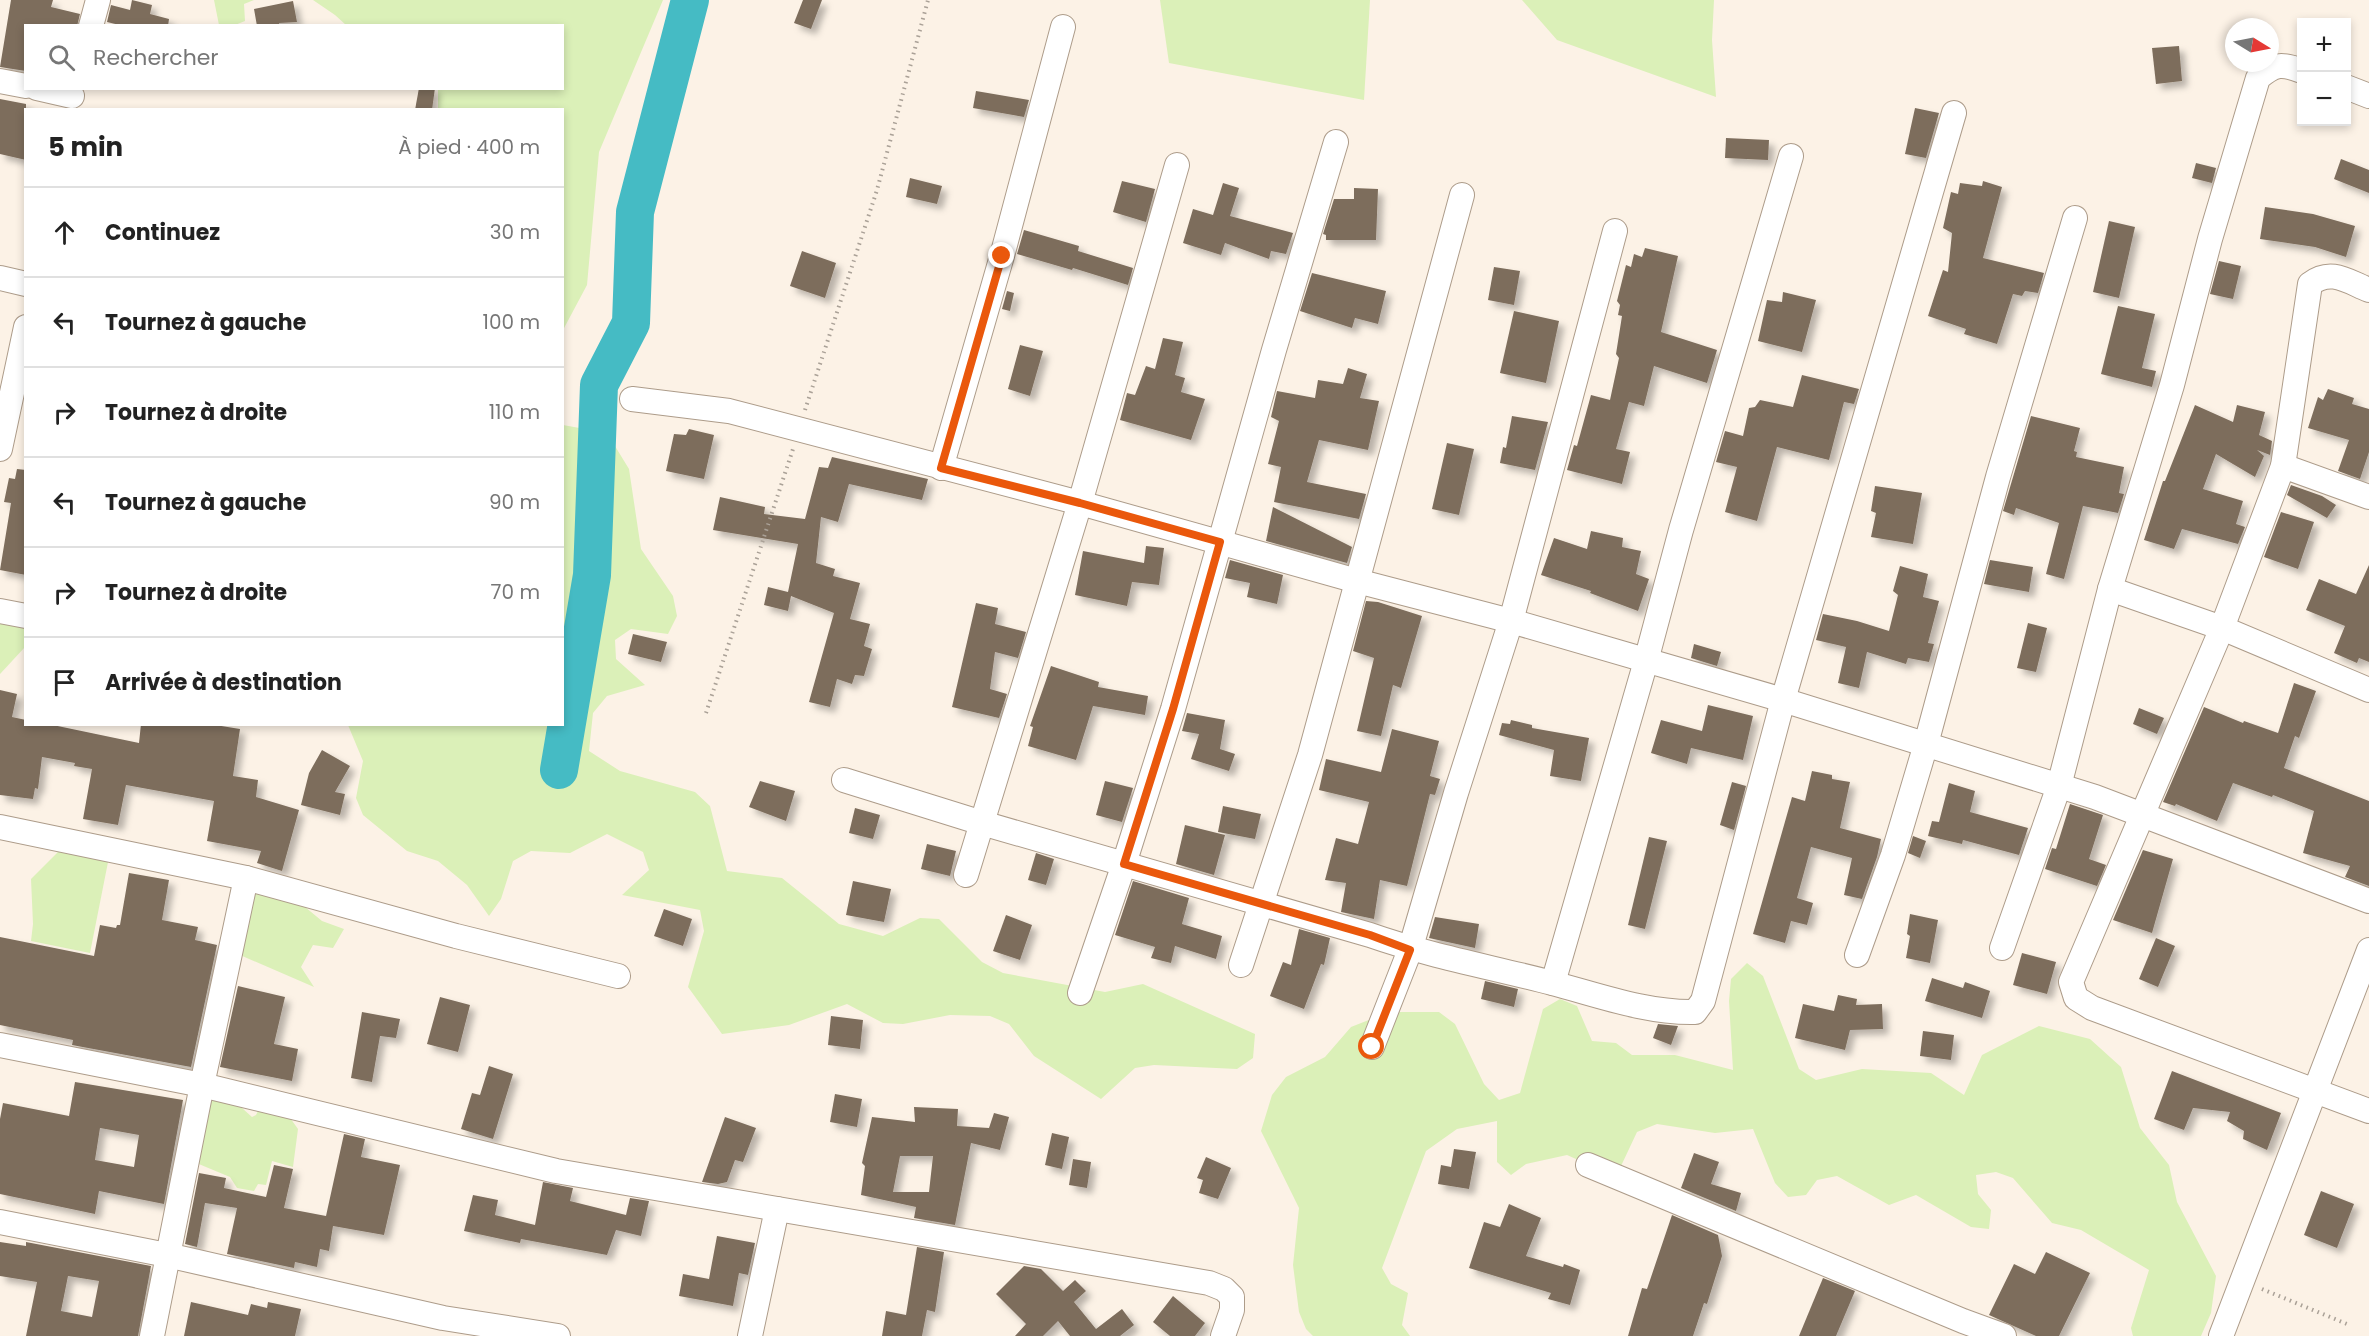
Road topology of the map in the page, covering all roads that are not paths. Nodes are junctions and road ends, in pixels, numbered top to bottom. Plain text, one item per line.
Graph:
1 (98, 0) edge
2 (92, 24) edge
3 (1062, 27) dead end
4 (2297, 69) edge
5 (0, 81) edge
6 (24, 86) edge
7 (2351, 89) edge
8 (44, 90) edge
9 (2369, 96) edge
10 (72, 98) edge
11 (1954, 113) dead end
12 (1336, 142) dead end
13 (1791, 156) dead end
14 (1178, 165) dead end
15 (1462, 195) dead end
16 (2075, 218) dead end
17 (1615, 231) dead end
18 (0, 278) edge
19 (24, 284) edge
20 (2369, 290) edge
21 (24, 338) edge
22 (632, 399) dead end
23 (12, 401) edge
24 (0, 449) edge
25 (2283, 466) junction
26 (941, 468) junction
27 (2369, 498) edge
28 (1080, 503) junction
29 (1220, 542) junction
30 (1357, 581) junction
31 (2110, 589) junction
32 (0, 611) edge
33 (24, 616) edge
34 (1511, 621) junction
35 (2222, 628) junction
36 (1646, 660) junction
37 (2369, 690) edge
38 (1783, 700) junction
39 (1926, 744) junction
40 (844, 780) dead end
41 (2059, 786) junction
42 (2142, 814) junction
43 (982, 823) junction
44 (0, 827) edge
45 (1124, 864) junction
46 (966, 875) dead end
47 (246, 878) junction
48 (2369, 901) edge
49 (1261, 904) junction
50 (2002, 948) dead end
51 (1410, 950) junction
52 (2369, 950) edge
53 (1857, 955) dead end
54 (1241, 965) dead end
55 (618, 976) dead end
56 (1552, 983) junction
57 (1080, 993) dead end
58 (0, 1044) edge
59 (1372, 1047) dead end
60 (202, 1085) junction
61 (2314, 1090) junction
62 (2369, 1111) edge
63 (1588, 1165) dead end
64 (777, 1209) junction
65 (0, 1222) edge
66 (167, 1255) junction
67 (152, 1336) edge
68 (558, 1336) edge
69 (750, 1336) edge
70 (1223, 1336) edge
71 (2004, 1336) edge
72 (2221, 1336) edge

1 - 2 street
3 - 26 street
4 - 31 street
5 - 6 street
7 - 9 street
8 - 10 street
11 - 38 street
12 - 29 street
13 - 36 street
14 - 28 street
15 - 30 street
16 - 39 street
17 - 34 street
18 - 19 street
20 - 25 street
21 - 23 street
22 - 26 street
23 - 24 street
25 - 27 street
25 - 35 street
26 - 28 street
28 - 29 street
28 - 43 street
29 - 30 street
29 - 45 street
30 - 34 street
30 - 49 street
31 - 35 street
31 - 41 street
32 - 33 street
34 - 36 street
34 - 51 street
35 - 37 street
35 - 42 street
36 - 38 street
36 - 56 street
38 - 39 street
38 - 56 street
39 - 41 street
39 - 53 street
40 - 43 street
41 - 42 street
41 - 50 street
42 - 48 street
42 - 61 street
43 - 45 street
43 - 46 street
44 - 47 street
45 - 49 street
45 - 57 street
47 - 55 street
47 - 60 street
49 - 51 street
49 - 54 street
51 - 56 street
51 - 59 street
52 - 61 street
58 - 60 street
60 - 64 street
60 - 66 street
61 - 62 street
61 - 72 street
63 - 71 street
64 - 69 street
64 - 70 street
65 - 66 street
66 - 67 street
66 - 68 street

